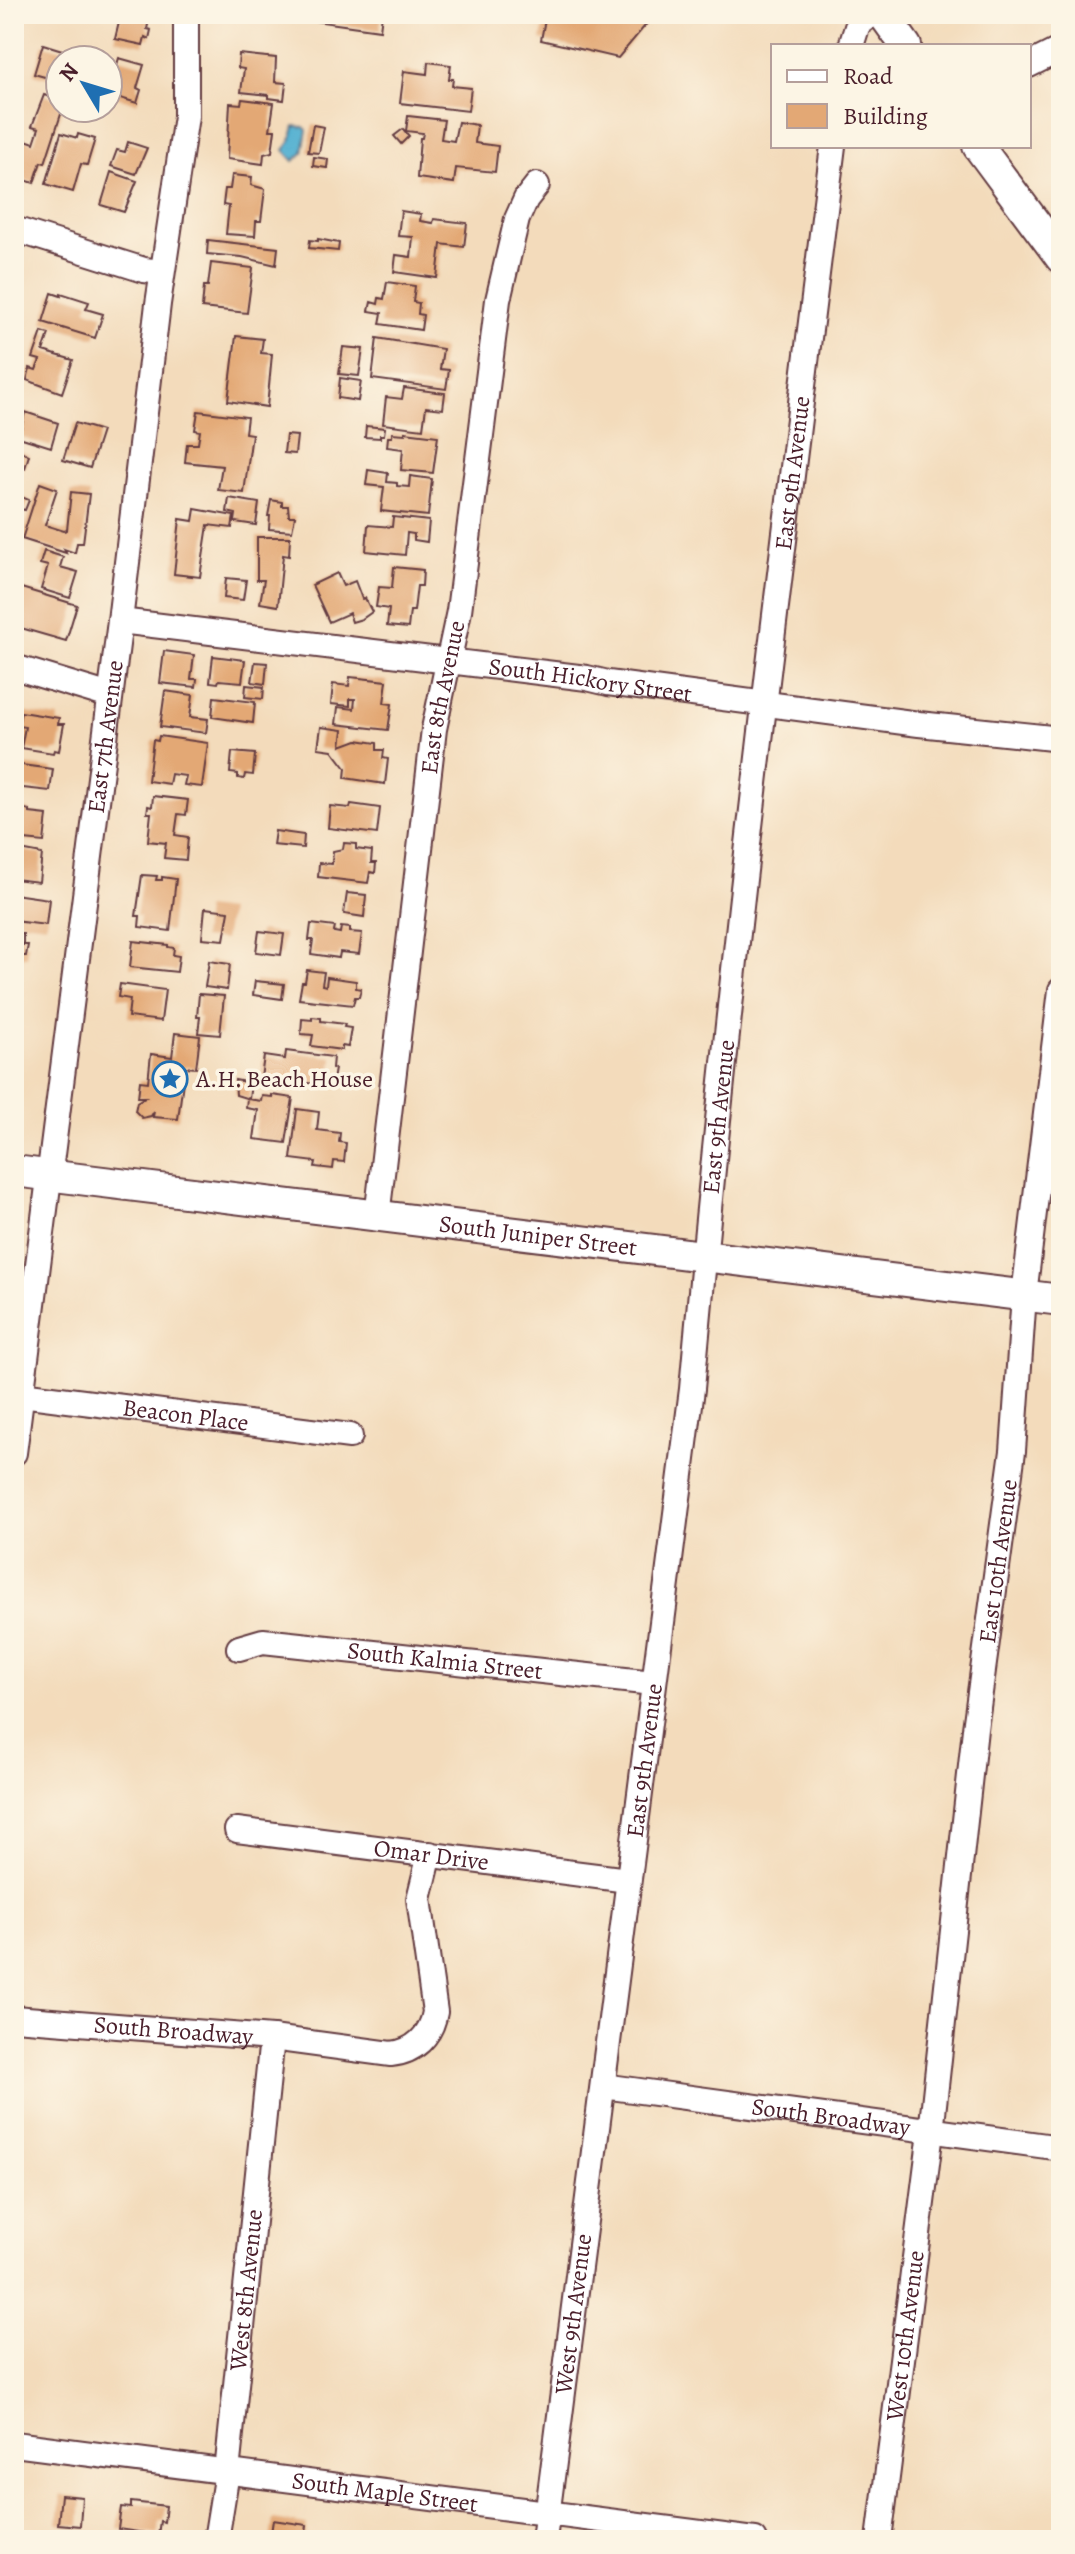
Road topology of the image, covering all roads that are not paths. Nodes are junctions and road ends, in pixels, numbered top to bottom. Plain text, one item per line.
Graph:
1 (872, 14) edge
2 (883, 14) edge
3 (186, 18) dead end
4 (852, 44) edge
5 (905, 44) edge
6 (1061, 49) edge
7 (1031, 64) edge
8 (833, 148) edge
9 (979, 148) edge
10 (537, 185) dead end
11 (14, 229) edge
12 (1061, 258) edge
13 (162, 272) junction
14 (120, 621) junction
15 (449, 662) junction
16 (14, 667) edge
17 (110, 696) junction
18 (763, 704) junction
19 (1061, 739) edge
20 (1061, 990) edge
21 (14, 1171) edge
22 (49, 1175) junction
23 (377, 1217) junction
24 (703, 1257) junction
25 (1024, 1295) junction
26 (1061, 1300) edge
27 (21, 1394) junction
28 (350, 1436) dead end
29 (14, 1453) edge
30 (239, 1648) dead end
31 (653, 1683) junction
32 (237, 1830) dead end
33 (430, 1854) junction
34 (628, 1880) junction
35 (14, 2018) edge
36 (272, 2038) junction
37 (603, 2086) junction
38 (931, 2132) junction
39 (1061, 2148) edge
40 (14, 2444) edge
41 (227, 2472) junction
42 (548, 2512) junction
43 (216, 2540) edge
44 (544, 2540) edge
45 (755, 2540) edge
46 (879, 2540) edge

1 - 4 street
2 - 5 main road
3 - 13 street, East 7th Avenue
6 - 7 street
8 - 18 street, East 9th Avenue
9 - 12 main road
10 - 15 street, East 8th Avenue
11 - 13 street
13 - 14 street, East 7th Avenue
14 - 15 street, South Hickory Street
14 - 17 street, East 7th Avenue
15 - 18 street, South Hickory Street
15 - 23 street, East 8th Avenue
16 - 17 street
17 - 22 street, East 7th Avenue
18 - 19 street, South Hickory Street
18 - 24 street, East 9th Avenue
20 - 25 street, East 10th Avenue
21 - 22 main road, South Juniper Street
22 - 23 main road, South Juniper Street
22 - 27 street, East 7th Avenue
23 - 24 main road, South Juniper Street
24 - 25 main road, South Juniper Street
24 - 31 street, East 9th Avenue
25 - 26 main road, South Juniper Street
25 - 38 street, East 10th Avenue
27 - 28 street, Beacon Place
27 - 29 street, East 7th Avenue
30 - 31 street, South Kalmia Street
31 - 34 street, East 9th Avenue
32 - 33 street, Omar Drive
33 - 34 street, Omar Drive
33 - 36 street, South Broadway
34 - 37 street, East 9th Avenue
35 - 36 street, South Broadway
36 - 41 street, West 8th Avenue
37 - 38 street, South Broadway
37 - 42 street, West 9th Avenue
38 - 39 street, South Broadway
38 - 46 street, West 10th Avenue
40 - 41 street, South Maple Street
41 - 42 street, South Maple Street
41 - 43 street, West 8th Avenue
42 - 44 street, West 9th Avenue
42 - 45 street, South Maple Street

